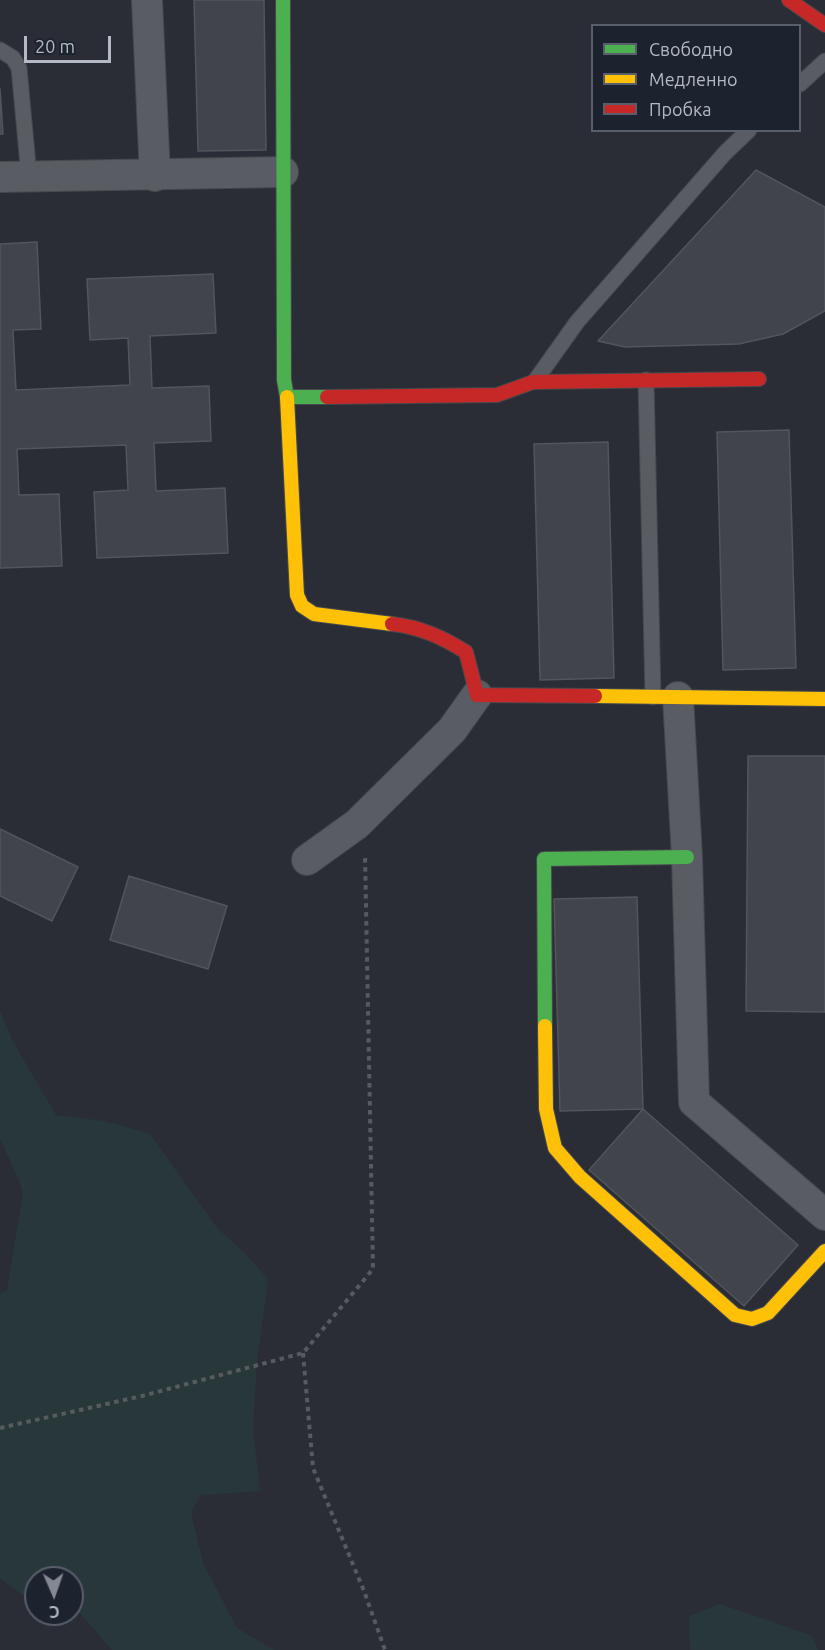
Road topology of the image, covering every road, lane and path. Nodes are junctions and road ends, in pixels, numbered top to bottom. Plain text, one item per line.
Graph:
1 (147, 0) edge
2 (283, 0) edge
3 (789, 0) edge
4 (825, 24) edge
5 (0, 50) edge
6 (825, 61) edge
7 (801, 83) edge
8 (747, 132) edge
9 (283, 172) junction
10 (29, 176) junction
11 (155, 176) junction
12 (0, 177) edge
13 (759, 379) dead end
14 (646, 380) junction
15 (533, 382) junction
16 (287, 397) junction
17 (477, 695) junction
18 (665, 697) junction
19 (825, 699) edge
20 (364, 818) junction
21 (687, 857) junction
22 (307, 860) dead end
23 (825, 1215) edge
24 (825, 1251) edge
25 (303, 1353) junction
26 (0, 1428) edge
27 (385, 1650) edge

1 - 11 street
2 - 9 street
3 - 4 street
5 - 10 lane
6 - 7 lane
8 - 15 lane
9 - 11 street
9 - 16 street
10 - 11 street
10 - 12 street
13 - 14 street
14 - 15 street
14 - 18 lane
15 - 16 street
16 - 17 street
17 - 18 street
17 - 20 street
18 - 19 street
18 - 21 street
20 - 22 street
20 - 25 path
21 - 23 street
21 - 24 street
25 - 26 path
25 - 27 path

